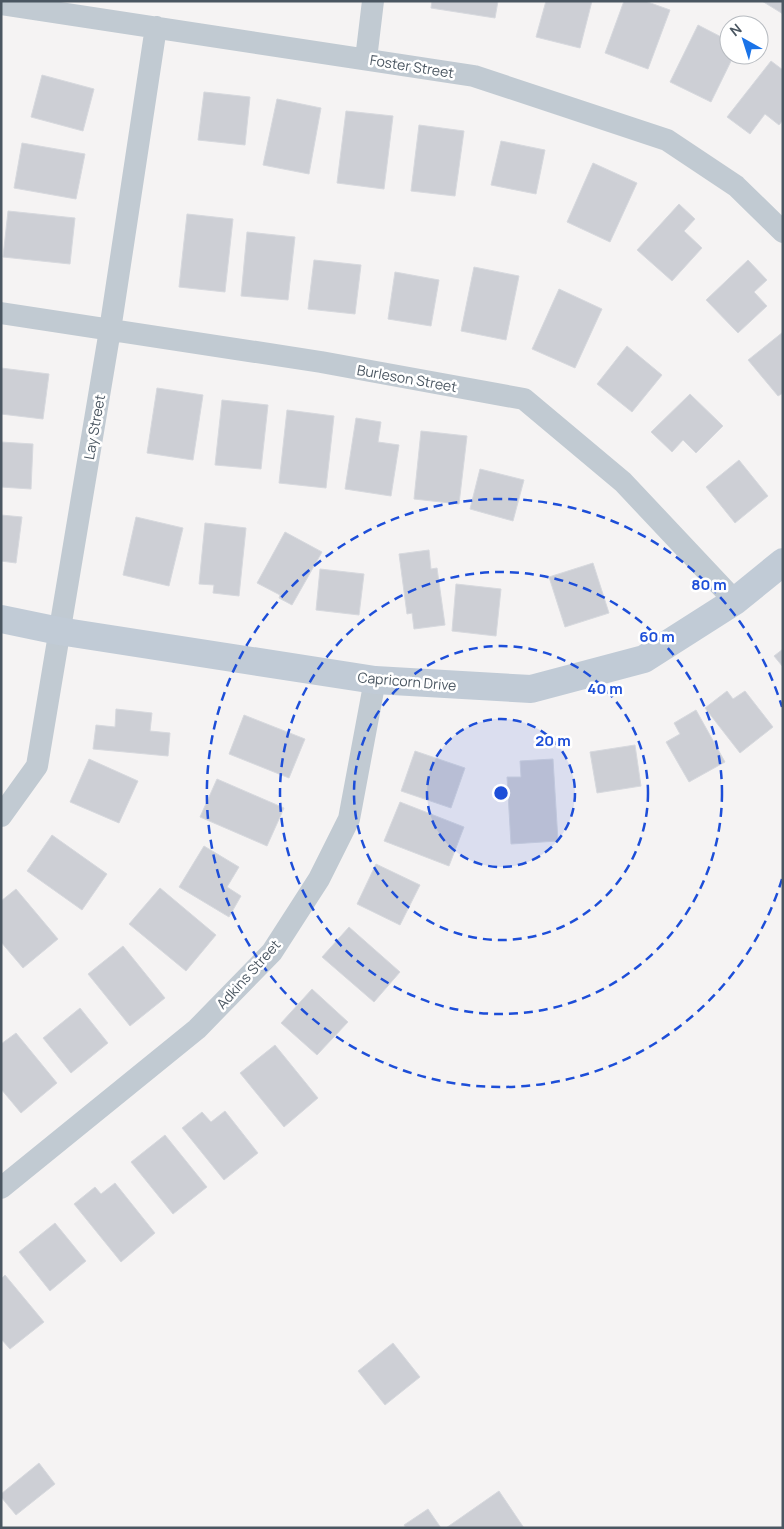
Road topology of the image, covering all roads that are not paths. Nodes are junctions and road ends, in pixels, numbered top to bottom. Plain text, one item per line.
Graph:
1 (373, 1) edge
2 (1, 4) edge
3 (156, 27) junction
4 (366, 59) junction
5 (783, 232) edge
6 (1, 313) edge
7 (110, 330) junction
8 (783, 562) edge
9 (735, 601) junction
10 (1, 619) edge
11 (60, 630) junction
12 (375, 680) junction
13 (1, 816) edge
14 (1, 1188) edge

1 - 4 street
2 - 3 street, Foster Street
3 - 4 street, Foster Street
3 - 7 street, Lay Street
4 - 5 street, Foster Street
6 - 7 street, Burleson Street
7 - 9 street, Burleson Street
7 - 11 street, Lay Street
8 - 9 street, Capricorn Drive
9 - 12 street, Capricorn Drive
10 - 11 street, Capricorn Drive
11 - 12 street, Capricorn Drive
11 - 13 street, Lay Street
12 - 14 street, Adkins Street

